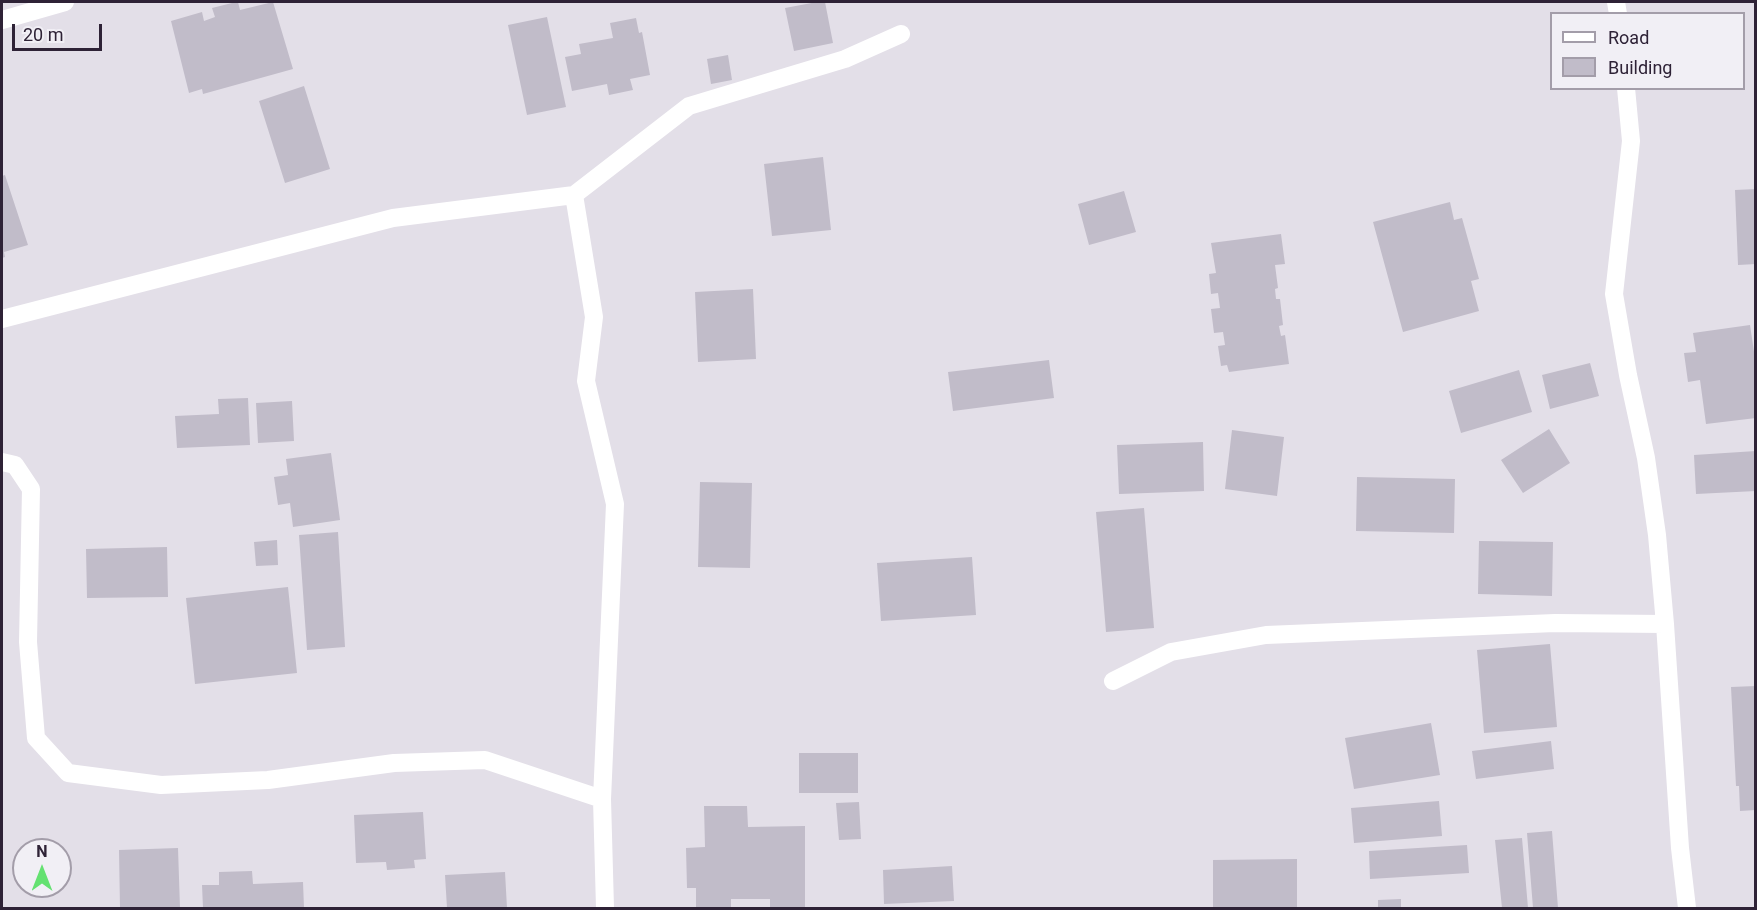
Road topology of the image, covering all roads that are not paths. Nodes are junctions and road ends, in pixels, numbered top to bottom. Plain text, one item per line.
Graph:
1 (65, 2) edge
2 (2, 20) edge
3 (901, 34) dead end
4 (1626, 90) edge
5 (574, 195) junction
6 (2, 319) edge
7 (2, 462) edge
8 (1665, 624) junction
9 (1113, 681) dead end
10 (602, 799) junction
11 (605, 909) edge
12 (1687, 909) edge

1 - 2 street
3 - 5 street
4 - 8 street
5 - 6 street
5 - 10 street
7 - 10 street
8 - 9 street
8 - 12 street
10 - 11 street

